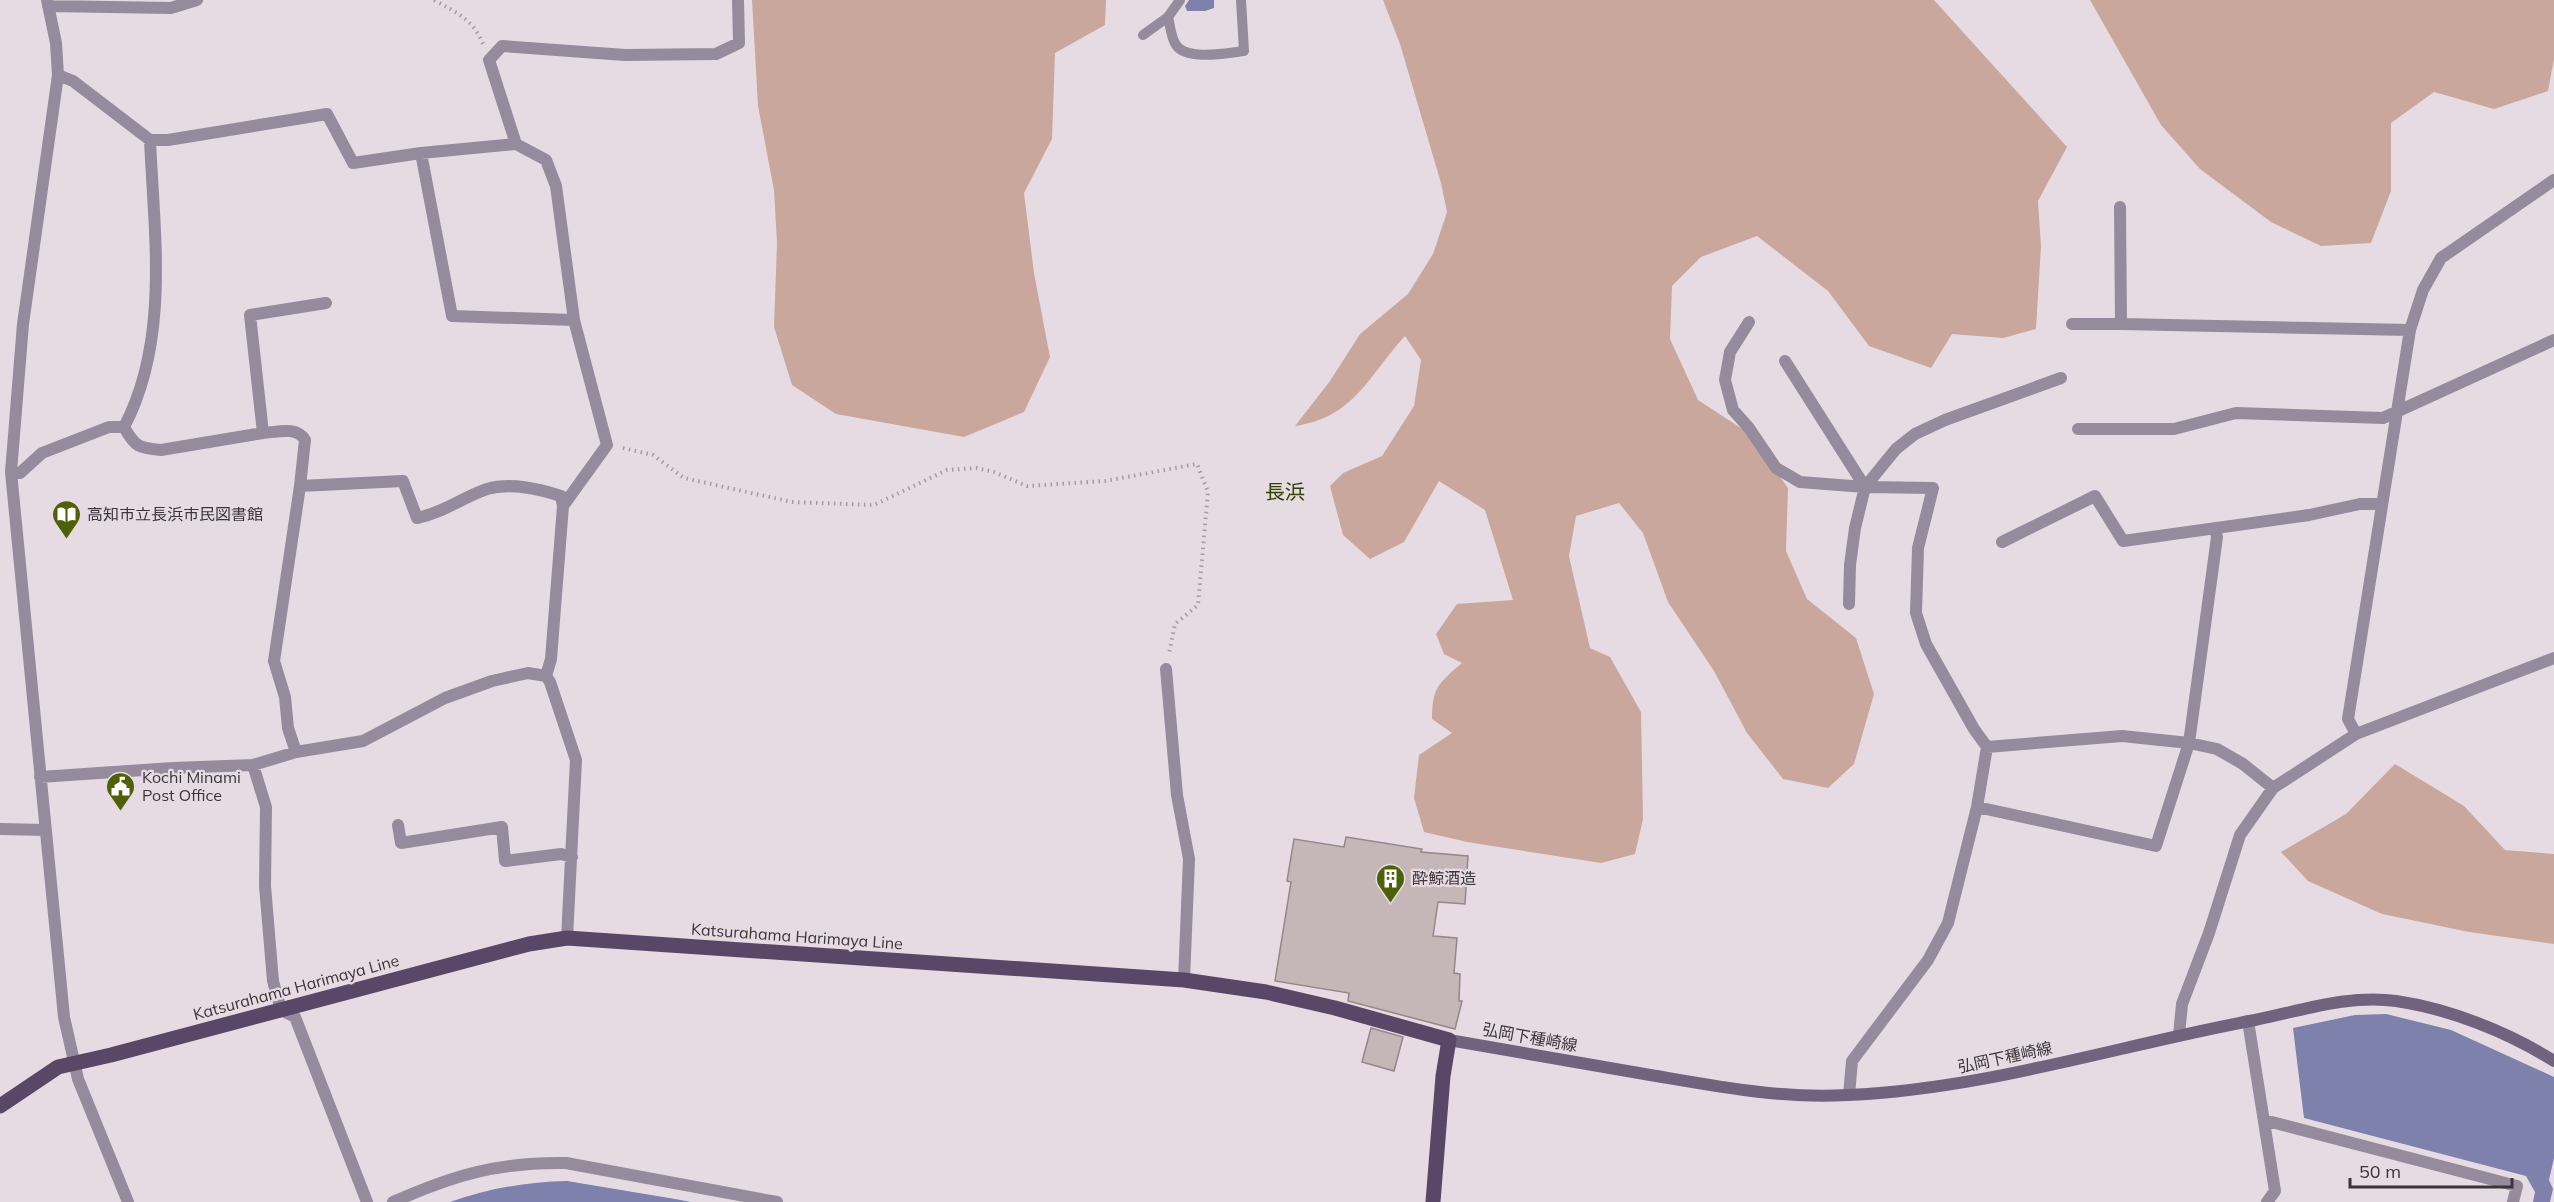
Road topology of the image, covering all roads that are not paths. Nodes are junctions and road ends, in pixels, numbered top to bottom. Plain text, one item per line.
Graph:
1 (197, 0) edge
2 (738, 0) edge
3 (1180, 0) edge
4 (1241, 0) edge
5 (48, 3) edge
6 (1168, 17) junction
7 (1143, 35) dead end
8 (58, 75) junction
9 (150, 140) junction
10 (516, 144) junction
11 (421, 153) junction
12 (2554, 180) edge
13 (2120, 207) dead end
14 (326, 303) dead end
15 (574, 320) junction
16 (1749, 322) dead end
17 (2072, 324) dead end
18 (2121, 324) junction
19 (2410, 330) junction
20 (2554, 340) edge
21 (1785, 361) dead end
22 (2061, 378) dead end
23 (2397, 412) junction
24 (124, 427) junction
25 (2078, 429) dead end
26 (263, 433) junction
27 (11, 471) junction
28 (300, 486) junction
29 (1865, 487) junction
30 (2382, 504) junction
31 (563, 506) junction
32 (2215, 528) junction
33 (2002, 543) dead end
34 (1850, 604) dead end
35 (2554, 658) edge
36 (1166, 669) road end
37 (546, 676) junction
38 (2356, 734) junction
39 (2189, 742) junction
40 (1987, 747) junction
41 (296, 752) junction
42 (253, 765) junction
43 (40, 777) junction
44 (2273, 788) junction
45 (1977, 807) junction
46 (398, 825) dead end
47 (0, 829) edge
48 (46, 830) junction
49 (572, 857) junction
50 (567, 938) junction
51 (1184, 980) junction
52 (281, 1010) junction
53 (2247, 1021) junction
54 (2179, 1035) junction
55 (1449, 1040) junction
56 (2554, 1061) edge
57 (74, 1063) junction
58 (1849, 1095) junction
59 (0, 1106) edge
60 (2264, 1120) junction
61 (128, 1202) edge
62 (367, 1202) edge
63 (393, 1202) edge
64 (777, 1202) edge
65 (1434, 1202) edge
66 (2266, 1202) edge
67 (2513, 1202) edge

1 - 5 street
2 - 10 street
3 - 6 lane
4 - 6 lane
5 - 8 street
6 - 7 lane
8 - 9 street
8 - 27 street
9 - 11 street
9 - 24 street
10 - 11 street
10 - 15 street
11 - 15 street
12 - 19 street
13 - 18 street
14 - 26 street
15 - 31 street
16 - 29 street
17 - 18 street
18 - 19 street
19 - 23 street
20 - 23 street
21 - 29 street
22 - 29 street
23 - 25 street
23 - 30 street
24 - 26 street
24 - 27 street
26 - 28 street
27 - 43 street
28 - 31 street
28 - 41 street
29 - 34 street
29 - 40 street
30 - 32 street
30 - 38 street
31 - 37 street
32 - 33 street
32 - 39 street
35 - 38 street
36 - 51 street
37 - 41 street
37 - 49 street
38 - 44 street
39 - 40 street
39 - 44 street
39 - 45 street
40 - 45 street
41 - 42 street
42 - 43 street
42 - 52 street
43 - 48 street
44 - 54 street
45 - 58 street
46 - 49 street
47 - 48 street
48 - 57 street
49 - 50 street
50 - 51 main road, Katsurahama Harimaya Line
50 - 52 main road, Katsurahama Harimaya Line
51 - 55 main road, Katsurahama Harimaya Line
52 - 57 main road, Katsurahama Harimaya Line
52 - 62 street
53 - 54 main road, 弘岡下種崎線
53 - 56 main road, 弘岡下種崎線
53 - 60 street
54 - 58 main road, 弘岡下種崎線
55 - 58 main road, 弘岡下種崎線
55 - 65 main road
57 - 59 main road, Katsurahama Harimaya Line
57 - 61 street
60 - 66 street
60 - 67 street
63 - 64 street

